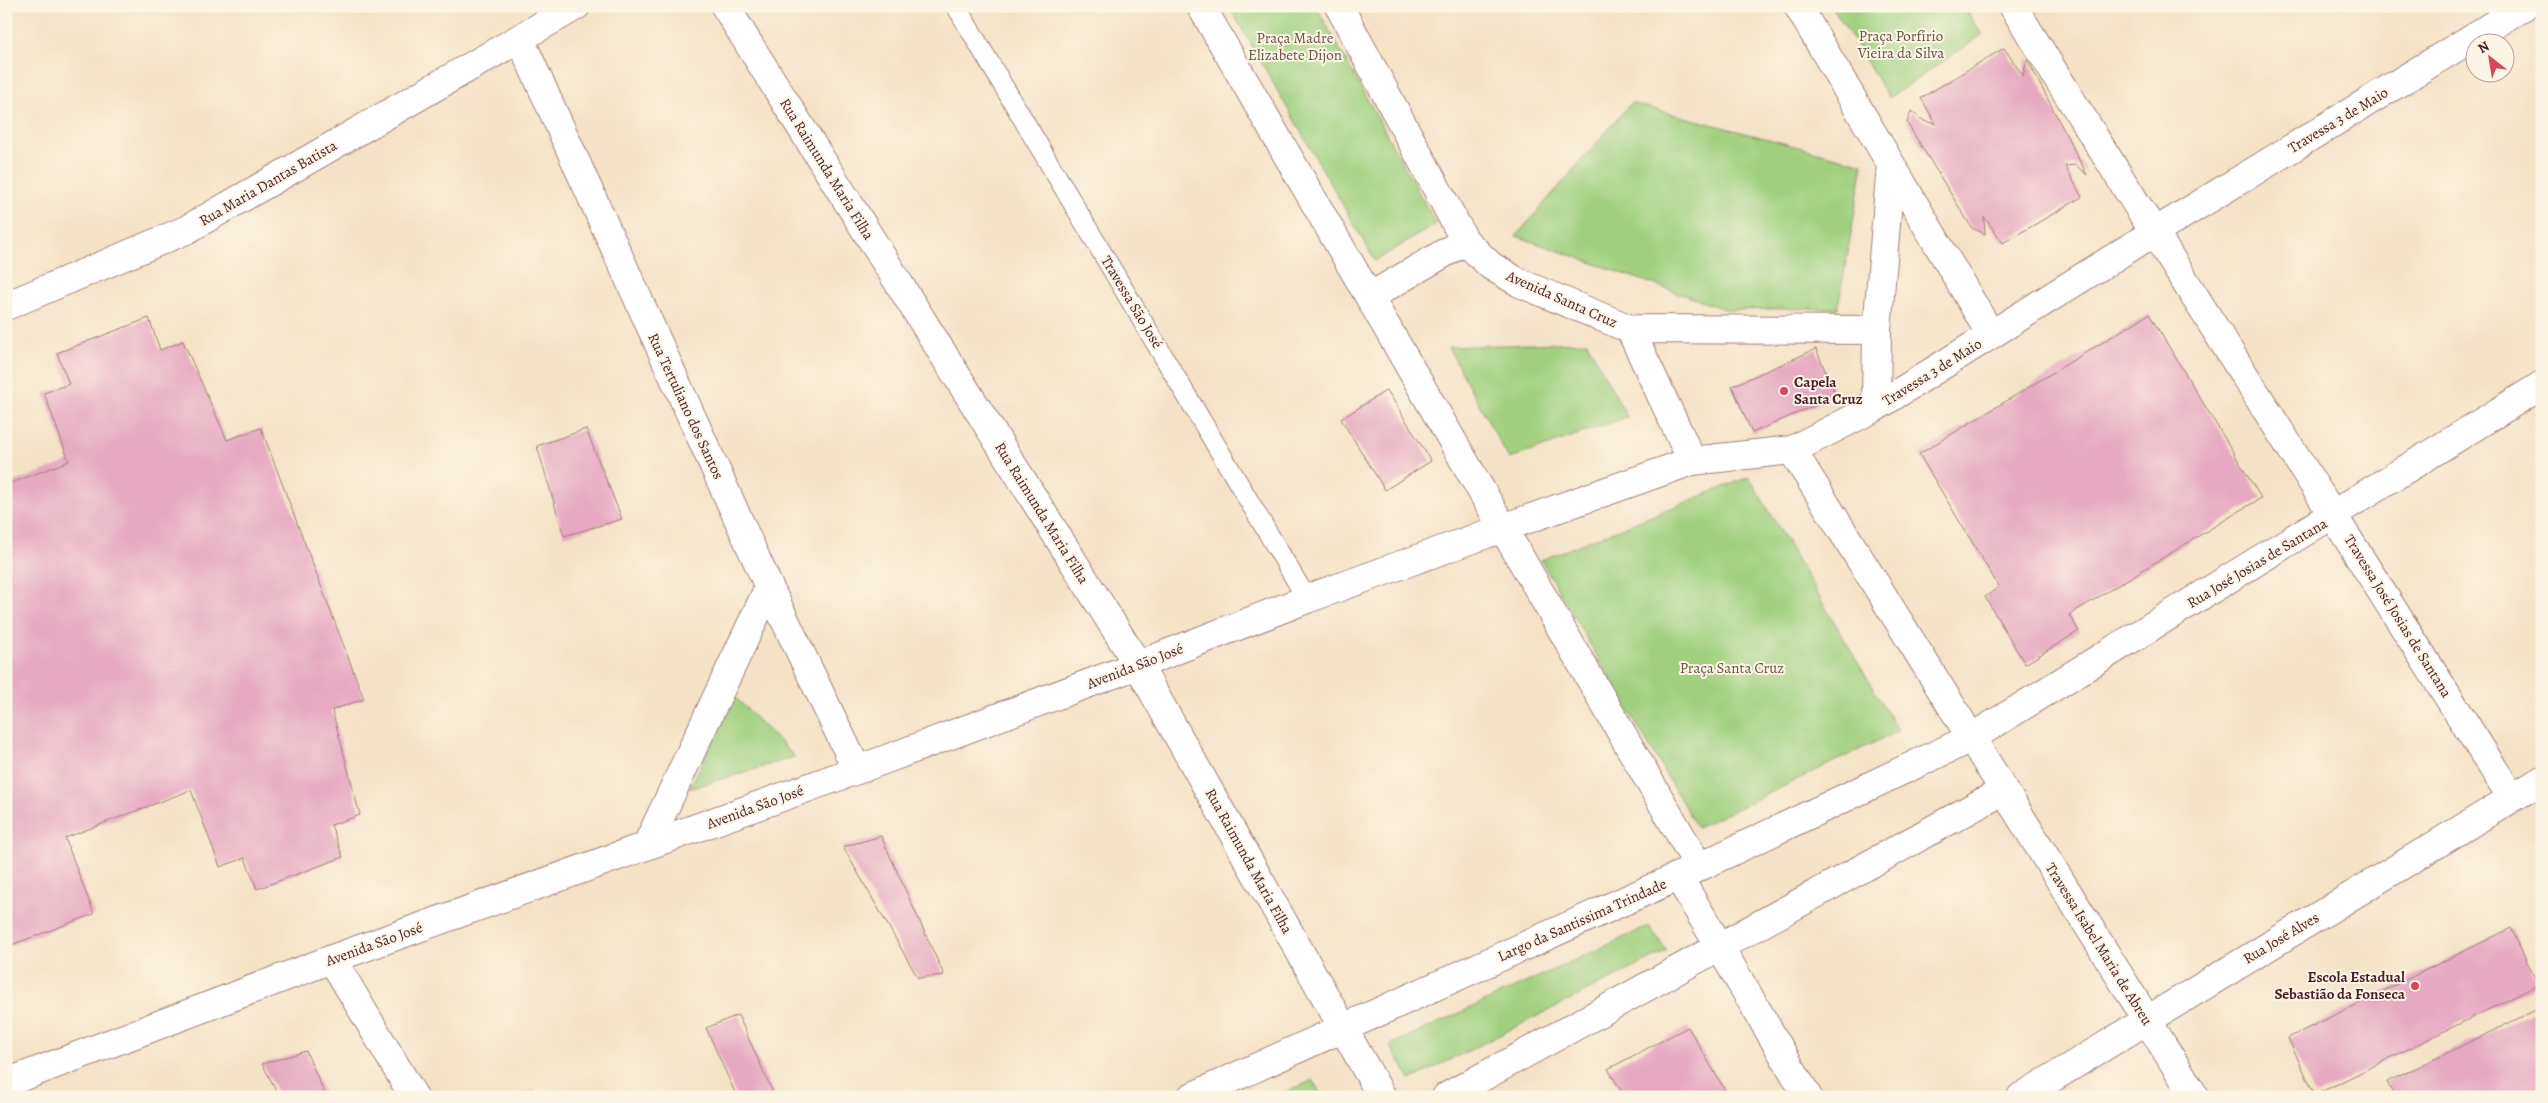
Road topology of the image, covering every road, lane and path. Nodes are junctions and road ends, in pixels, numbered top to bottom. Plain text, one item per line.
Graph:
1 (576, 6) edge
2 (725, 6) edge
3 (956, 6) edge
4 (1201, 6) edge
5 (1339, 6) edge
6 (1798, 6) edge
7 (2013, 6) edge
8 (2524, 6) edge
9 (520, 39) junction
10 (1891, 165) junction
11 (2153, 233) junction
12 (1465, 241) junction
13 (1371, 296) junction
14 (6, 306) edge
15 (1630, 329) junction
16 (1877, 330) junction
17 (1991, 335) junction
18 (2542, 385) edge
19 (1876, 407) junction
20 (1792, 450) junction
21 (1692, 461) junction
22 (2334, 516) junction
23 (1503, 528) junction
24 (769, 587) junction
25 (1307, 600) junction
26 (1138, 666) junction
27 (1971, 738) junction
28 (857, 770) junction
29 (2542, 780) edge
30 (2003, 791) junction
31 (2512, 798) junction
32 (647, 845) junction
33 (1688, 872) junction
34 (1719, 948) junction
35 (332, 959) junction
36 (2146, 1020) junction
37 (1344, 1028) junction
38 (6, 1083) edge
39 (414, 1097) edge
40 (1190, 1097) edge
41 (1382, 1097) edge
42 (1446, 1097) edge
43 (1808, 1097) edge
44 (2022, 1097) edge
45 (2195, 1097) edge

1 - 9 street, Rua Maria Dantas Batista
2 - 26 street, Rua Raimunda Maria Filha
3 - 25 lane, Travessa São José
4 - 13 street
5 - 12 street, Avenida Santa Cruz
6 - 10 street
7 - 11 street
8 - 11 street, Travessa 3 de Maio
9 - 14 street, Rua Maria Dantas Batista
9 - 24 street, Rua Tertuliano dos Santos
10 - 16 street
10 - 17 street
11 - 17 street
11 - 22 street, Travessa José Josias de Santana
12 - 13 street
12 - 15 street, Avenida Santa Cruz
13 - 23 street
15 - 16 street, Avenida Santa Cruz
15 - 21 street
16 - 19 street
17 - 19 street, Travessa 3 de Maio
18 - 22 street, Rua José Josias de Santana
19 - 20 street, Travessa 3 de Maio
20 - 21 street
20 - 27 street
21 - 23 street
22 - 27 street, Rua José Josias de Santana
22 - 31 street, Travessa José Josias de Santana
23 - 25 street, Avenida São José
23 - 33 street
24 - 28 street, Rua Tertuliano dos Santos
24 - 32 street
25 - 26 street, Avenida São José
26 - 28 street, Avenida São José
26 - 37 street, Rua Raimunda Maria Filha
27 - 30 street
27 - 33 street, Largo da Santissima Trindade
28 - 32 street, Avenida São José
29 - 31 street, Rua José Alves
30 - 34 street
30 - 36 street, Travessa Isabel Maria de Abreu
31 - 36 street, Rua José Alves
32 - 35 street, Avenida São José
33 - 34 street
33 - 37 street, Largo da Santissima Trindade
34 - 42 street
34 - 43 street
35 - 38 street, Avenida São José
35 - 39 street
36 - 44 street, Rua José Alves
36 - 45 street, Travessa Isabel Maria de Abreu
37 - 40 street, Largo da Santissima Trindade
37 - 41 street, Rua Raimunda Maria Filha

